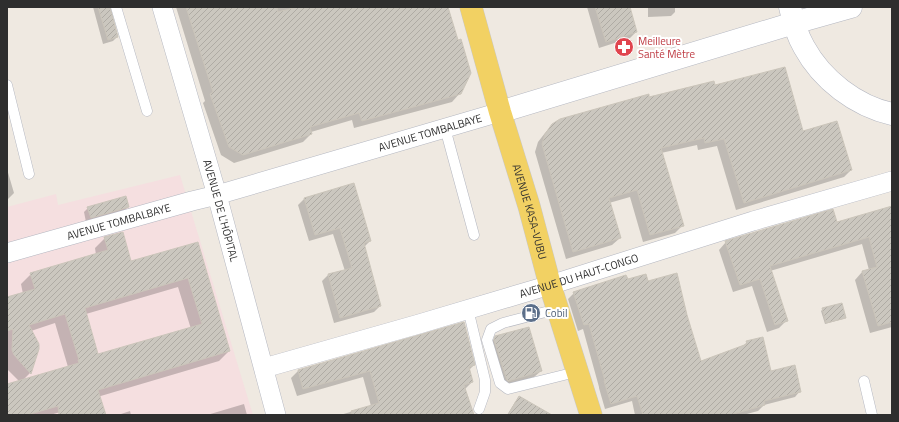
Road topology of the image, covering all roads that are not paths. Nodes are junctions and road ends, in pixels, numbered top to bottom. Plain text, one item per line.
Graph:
1 (116, 7) edge
2 (162, 7) edge
3 (471, 7) edge
4 (851, 7) edge
5 (792, 15) edge
6 (7, 85) edge
7 (147, 112) dead end
8 (500, 112) junction
9 (892, 114) edge
10 (445, 128) junction
11 (29, 174) dead end
12 (892, 181) edge
13 (217, 195) junction
14 (474, 235) dead end
15 (7, 253) edge
16 (550, 285) junction
17 (468, 309) junction
18 (557, 309) junction
19 (264, 368) junction
20 (576, 372) junction
21 (864, 381) dead end
22 (479, 409) dead end
23 (276, 415) edge
24 (591, 415) edge
25 (872, 415) edge

1 - 7 lane
2 - 13 street, AVENUE DE L’HÔPITAL
3 - 8 main road, AVENUE KASA-VUBU
4 - 5 street, AVENUE TOMBALBAYE
5 - 8 street, AVENUE TOMBALBAYE
5 - 9 street
6 - 11 lane
8 - 10 street, AVENUE TOMBALBAYE
8 - 16 main road, AVENUE KASA-VUBU
10 - 13 street, AVENUE TOMBALBAYE
10 - 14 lane
12 - 16 street, AVENUE DU HAUT-CONGO
13 - 15 street, AVENUE TOMBALBAYE
13 - 19 street, AVENUE DE L’HÔPITAL
16 - 17 street, AVENUE DU HAUT-CONGO
16 - 18 main road, AVENUE KASA-VUBU
17 - 19 street, AVENUE DU HAUT-CONGO
17 - 22 lane
18 - 20 main road, AVENUE KASA-VUBU
18 - 20 lane
19 - 23 street, AVENUE DE L’HÔPITAL
20 - 24 main road, AVENUE KASA-VUBU
21 - 25 lane

